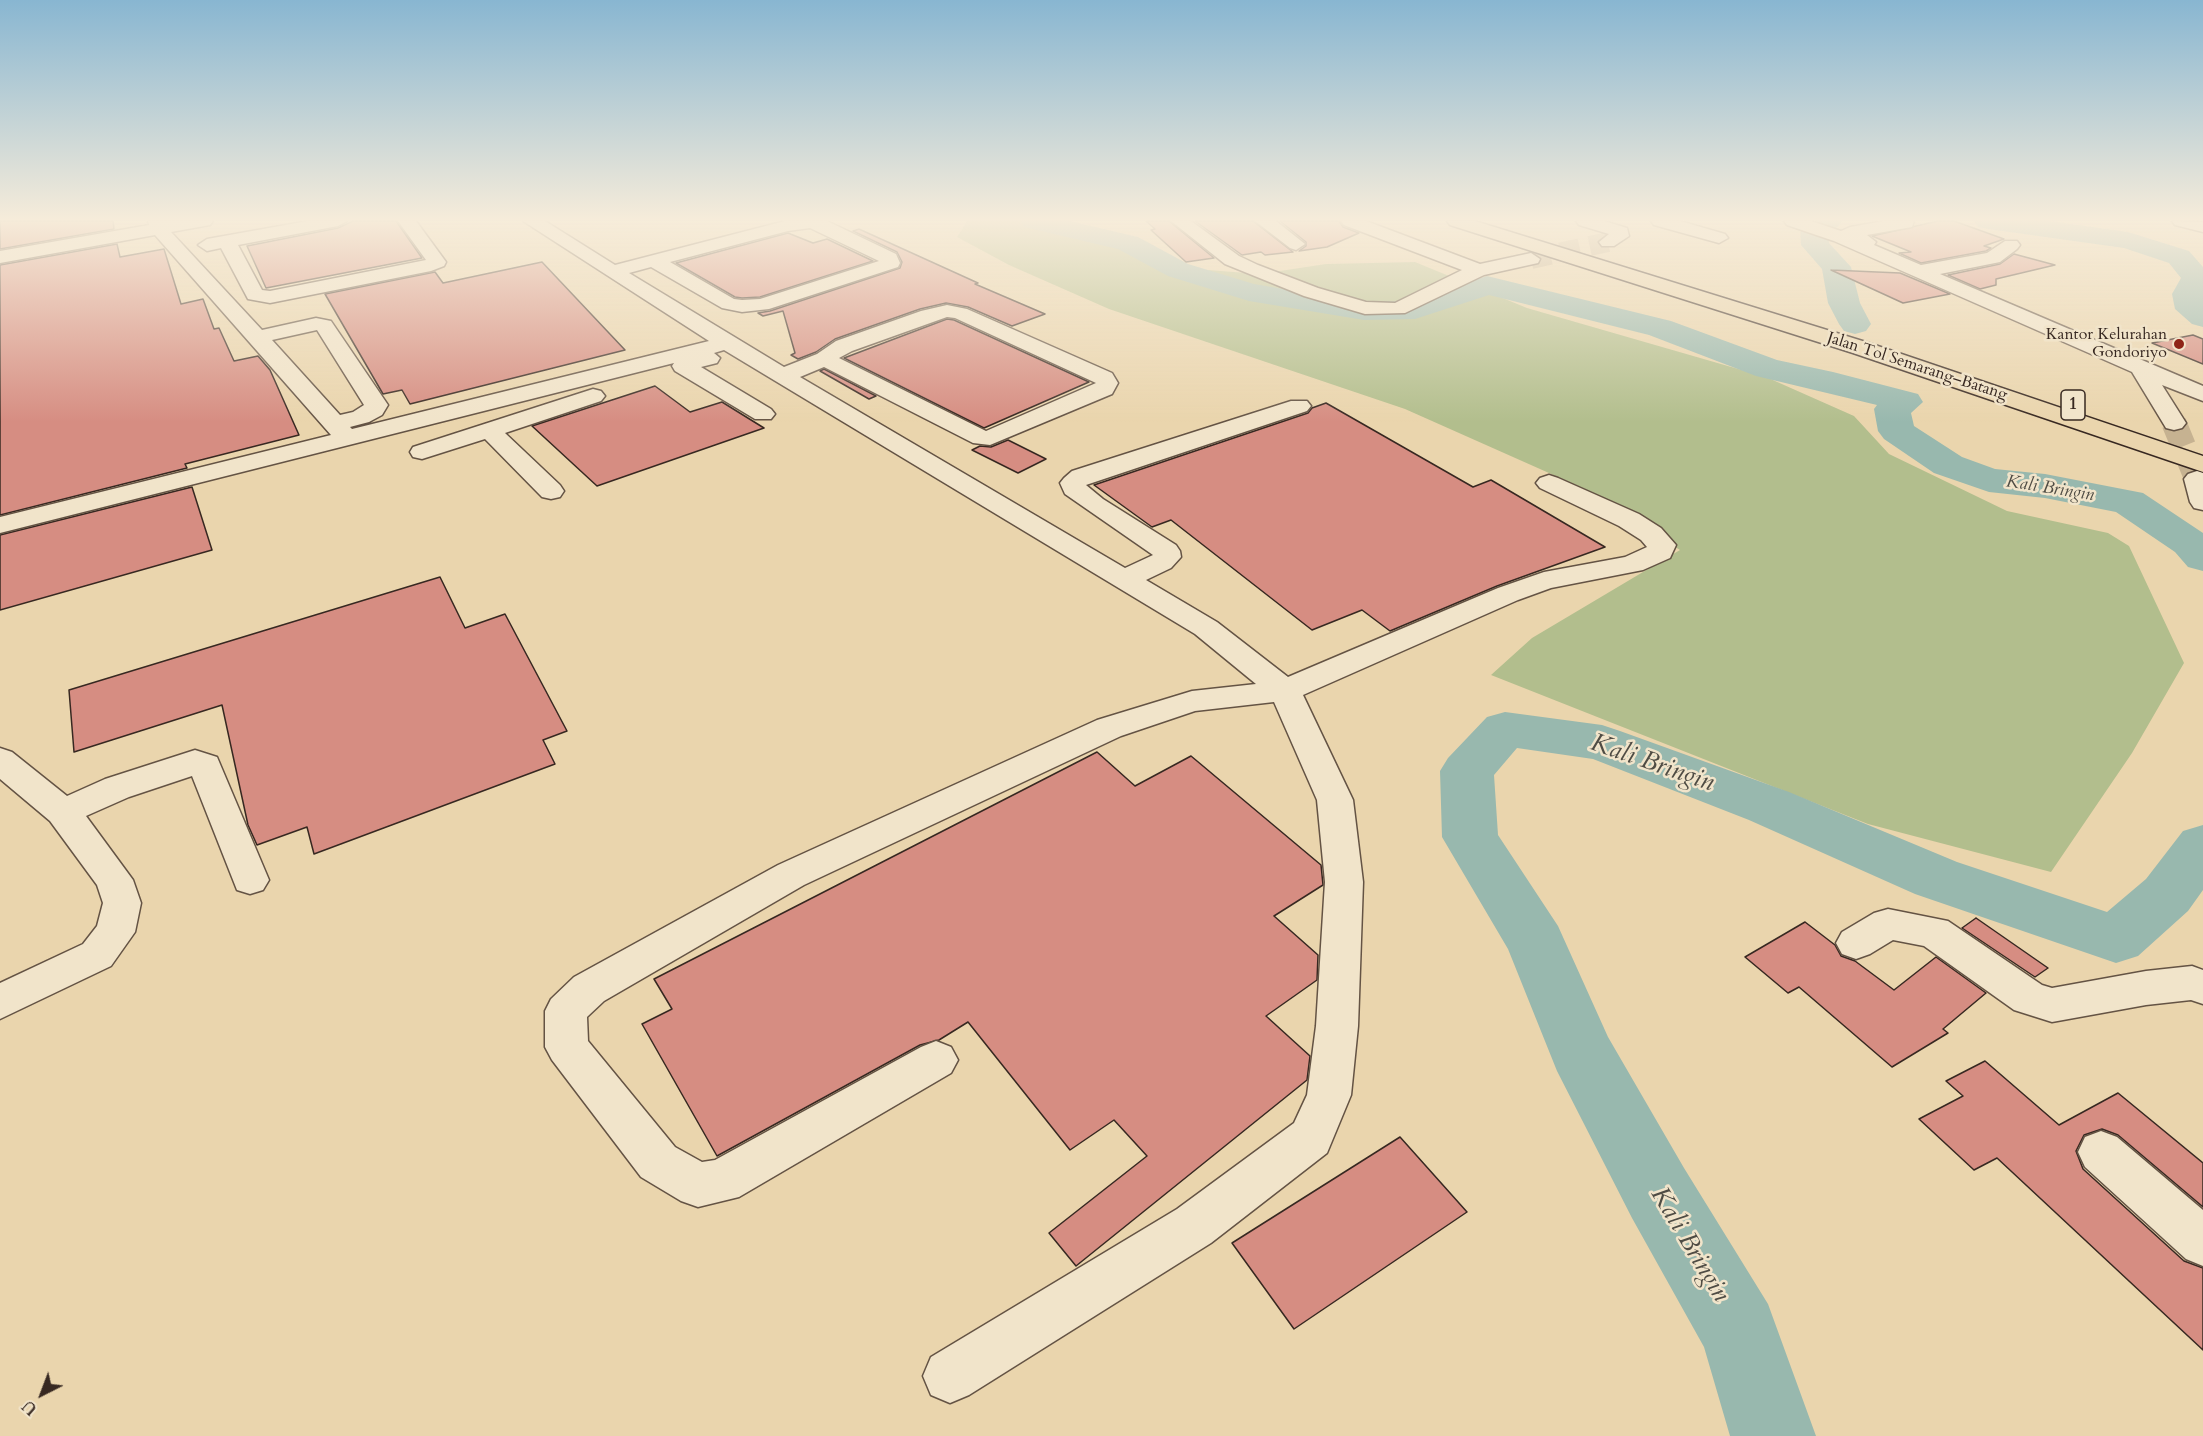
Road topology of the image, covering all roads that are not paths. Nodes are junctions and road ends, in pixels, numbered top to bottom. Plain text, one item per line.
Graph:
1 (212, 288) edge
2 (251, 288) edge
3 (315, 288) edge
4 (641, 288) edge
5 (701, 288) edge
6 (814, 288) edge
7 (1301, 288) edge
8 (1442, 288) edge
9 (1680, 288) edge
10 (1695, 288) edge
11 (1960, 288) edge
12 (258, 337) junction
13 (1858, 341) junction
14 (732, 346) junction
15 (825, 359) junction
16 (2141, 360) junction
17 (683, 366) junction
18 (1949, 370) junction
19 (782, 376) junction
20 (2203, 394) edge
21 (1299, 406) dead end
22 (763, 414) dead end
23 (2174, 423) tunnel mouth
24 (341, 430) junction
25 (490, 431) junction
26 (2203, 450) edge
27 (422, 452) dead end
28 (2201, 482) edge
29 (1549, 483) dead end
30 (551, 491) dead end
31 (0, 525) edge
32 (1124, 579) junction
33 (1286, 691) junction
34 (0, 760) edge
35 (63, 812) junction
36 (250, 880) dead end
37 (1856, 943) dead end
38 (2203, 987) edge
39 (0, 1002) edge
40 (936, 1060) dead end
41 (2101, 1152) dead end
42 (2203, 1242) edge
43 (950, 1376) dead end

1 - 12 street
2 - 3 street
4 - 14 street
5 - 6 street
7 - 8 street
9 - 13 highway, Jalan Tol Semarang–Batang / 1
10 - 13 highway, Jalan Tol Semarang–Batang / 1
11 - 16 street
12 - 24 street
12 - 24 street
13 - 18 highway, Jalan Tol Semarang–Batang / 1
14 - 17 street
14 - 19 street
14 - 24 street
15 - 15 street
15 - 19 street
16 - 20 street
16 - 23 street
17 - 22 street
17 - 25 street
18 - 26 highway, Jalan Tol Semarang–Batang / 1
18 - 28 highway, Jalan Tol Semarang–Batang / 1
19 - 32 street
21 - 32 street
24 - 31 street
25 - 27 street
25 - 30 street
29 - 33 street
32 - 33 street
33 - 40 street
33 - 43 street
34 - 35 street
35 - 36 street
35 - 39 street
37 - 38 street
41 - 42 street

